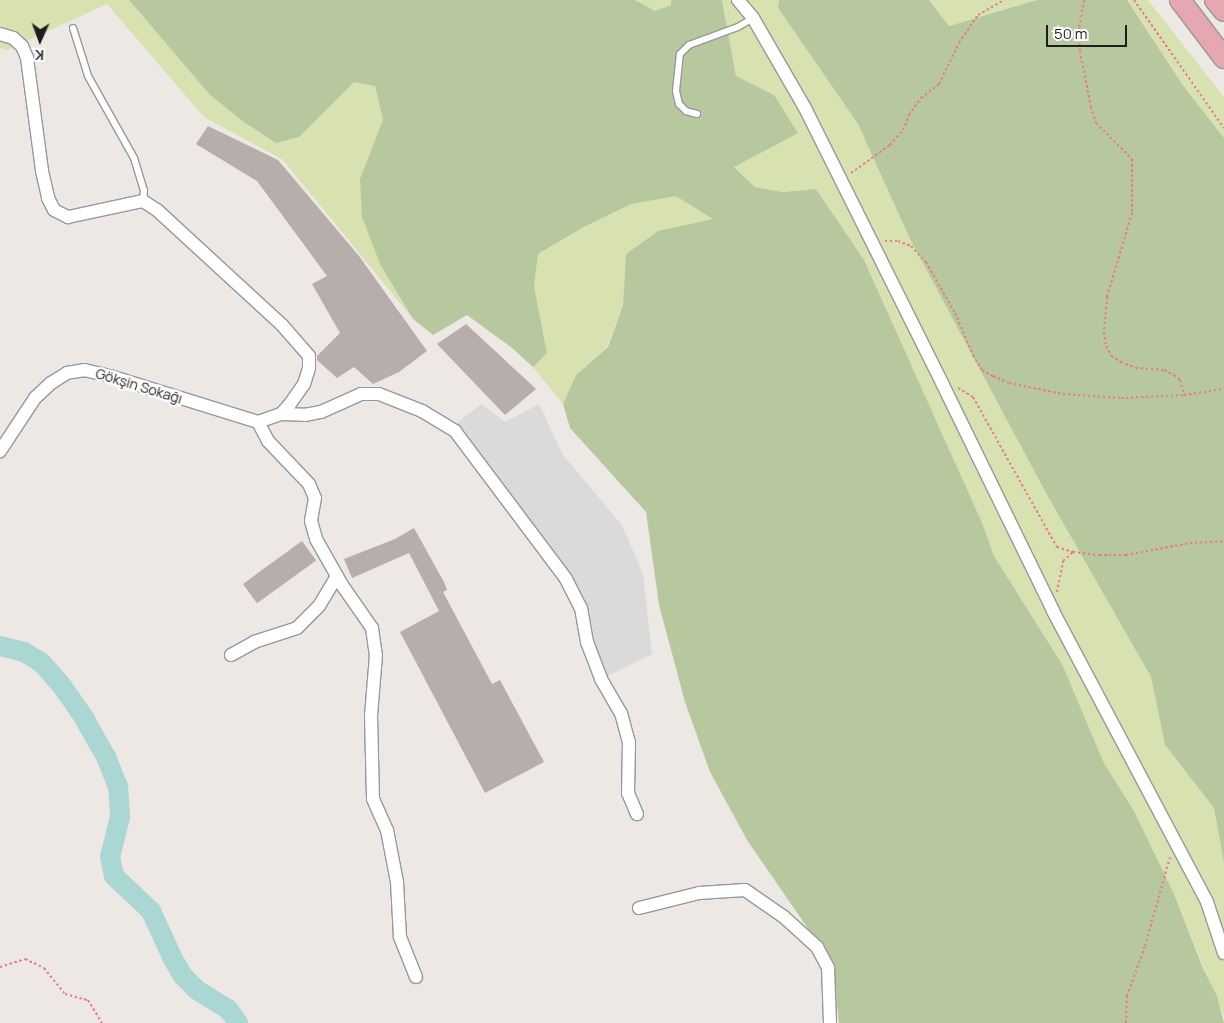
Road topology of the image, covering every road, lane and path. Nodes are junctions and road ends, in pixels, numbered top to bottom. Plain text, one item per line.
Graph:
1 (738, 0) edge
2 (1004, 0) edge
3 (1084, 0) edge
4 (1134, 0) edge
5 (1180, 0) edge
6 (1215, 0) edge
7 (1224, 11) edge
8 (753, 18) junction
9 (73, 28) dead end
10 (0, 34) edge
11 (1224, 58) edge
12 (697, 114) dead end
13 (1224, 128) edge
14 (840, 179) junction
15 (144, 201) junction
16 (872, 242) junction
17 (940, 377) junction
18 (1224, 389) edge
19 (1184, 395) junction
20 (281, 414) junction
21 (258, 422) junction
22 (0, 451) edge
23 (1224, 541) edge
24 (1073, 552) junction
25 (337, 576) junction
26 (1053, 611) junction
27 (231, 655) dead end
28 (637, 814) dead end
29 (1174, 840) junction
30 (639, 908) dead end
31 (1224, 953) edge
32 (0, 968) edge
33 (416, 977) dead end
34 (102, 1023) edge
35 (830, 1023) edge
36 (1126, 1023) edge

1 - 8 street
2 - 14 path
3 - 19 path
4 - 13 path
5 - 11 highway
6 - 7 highway
8 - 12 lane
8 - 14 street
9 - 15 lane
10 - 15 street
14 - 16 street
15 - 20 street
16 - 17 street
16 - 19 path
17 - 24 path
17 - 26 street
18 - 19 path
20 - 21 street
20 - 28 street
21 - 22 street, Gökşin Sokağı
21 - 25 street
23 - 24 path
24 - 26 path
25 - 27 street
25 - 33 street
26 - 29 street
29 - 31 street
29 - 36 path
30 - 35 street
32 - 34 path

